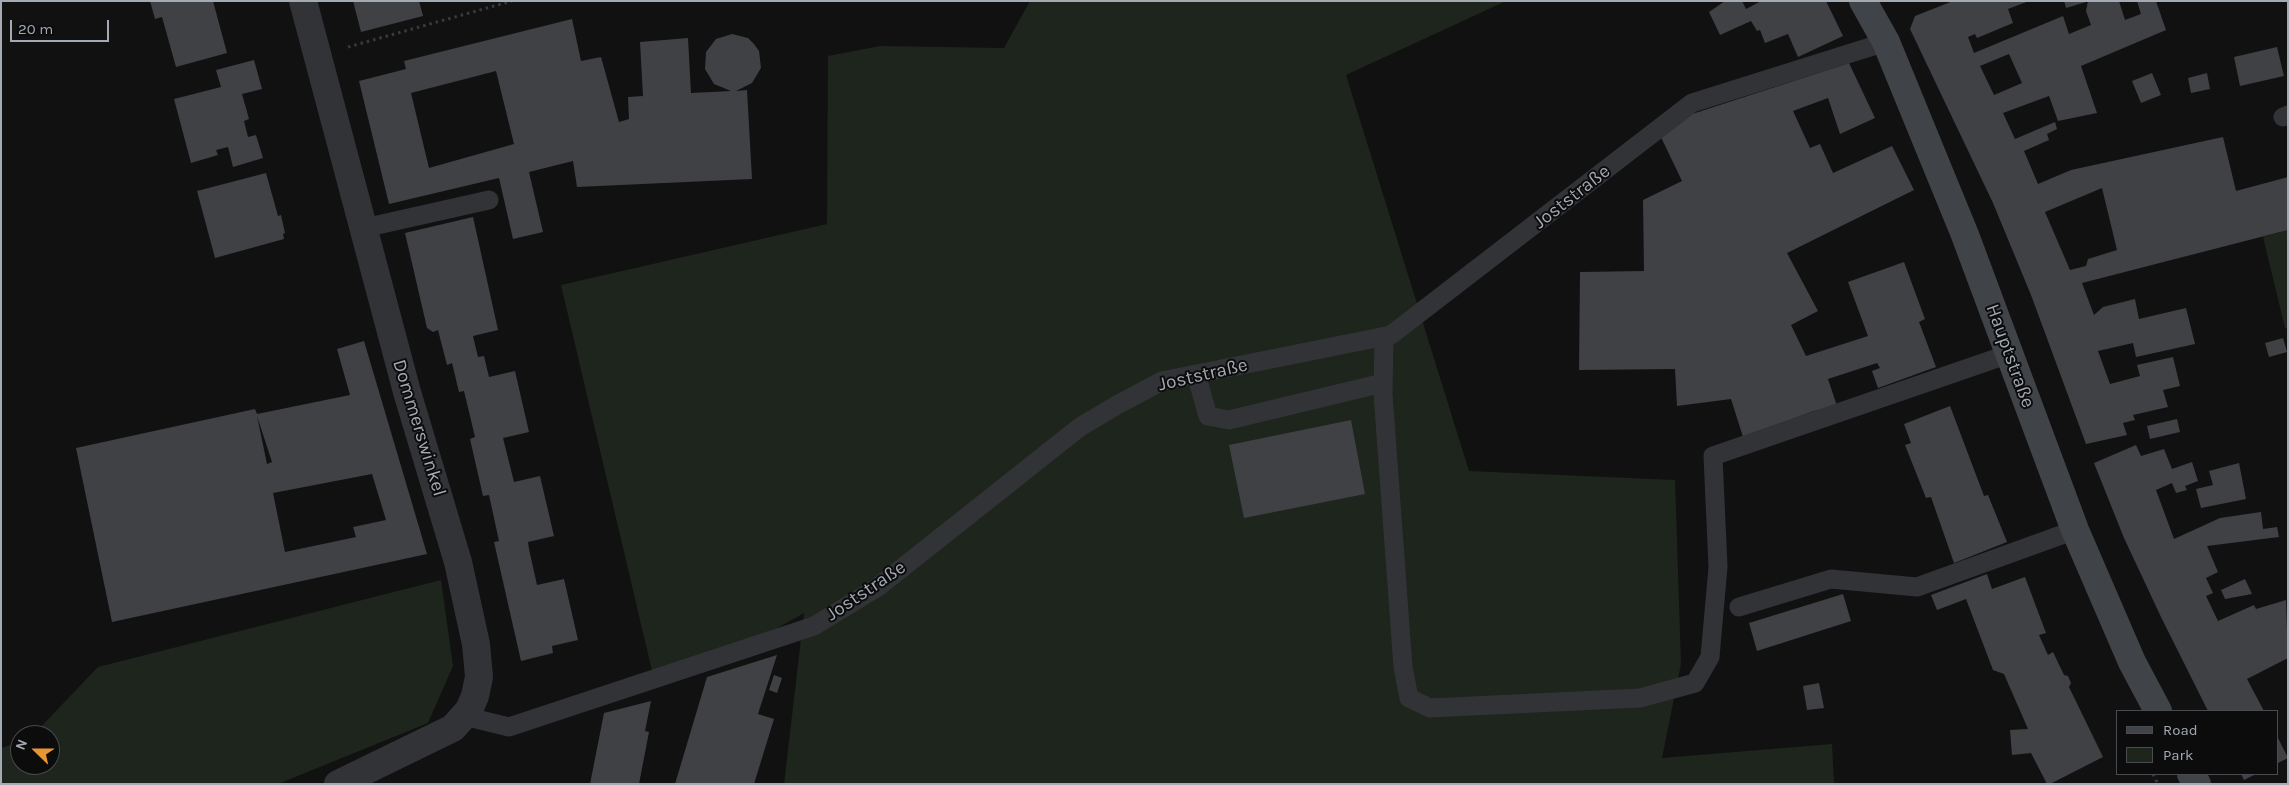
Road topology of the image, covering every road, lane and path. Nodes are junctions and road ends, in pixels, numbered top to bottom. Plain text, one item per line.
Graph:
1 (303, 1) edge
2 (512, 1) edge
3 (1868, 3) edge
4 (1886, 42) junction
5 (318, 56) junction
6 (488, 200) dead end
7 (364, 228) junction
8 (1384, 337) junction
9 (2009, 354) junction
10 (1196, 374) junction
11 (1383, 383) junction
12 (2075, 530) junction
13 (1739, 607) dead end
14 (2157, 710) edge
15 (464, 716) junction
16 (338, 784) edge

1 - 5 street, Dommerswinkel
2 - 5 path
3 - 4 main road, Hauptstraße
4 - 8 lane, Joststraße
4 - 9 main road, Hauptstraße
5 - 7 street, Dommerswinkel
6 - 7 lane
7 - 15 street, Dommerswinkel
8 - 10 lane, Joststraße
8 - 11 lane
9 - 11 lane
9 - 12 main road, Hauptstraße
10 - 11 lane
10 - 15 lane, Joststraße
12 - 13 lane
12 - 14 main road, Hauptstraße
15 - 16 street, Dommerswinkel

